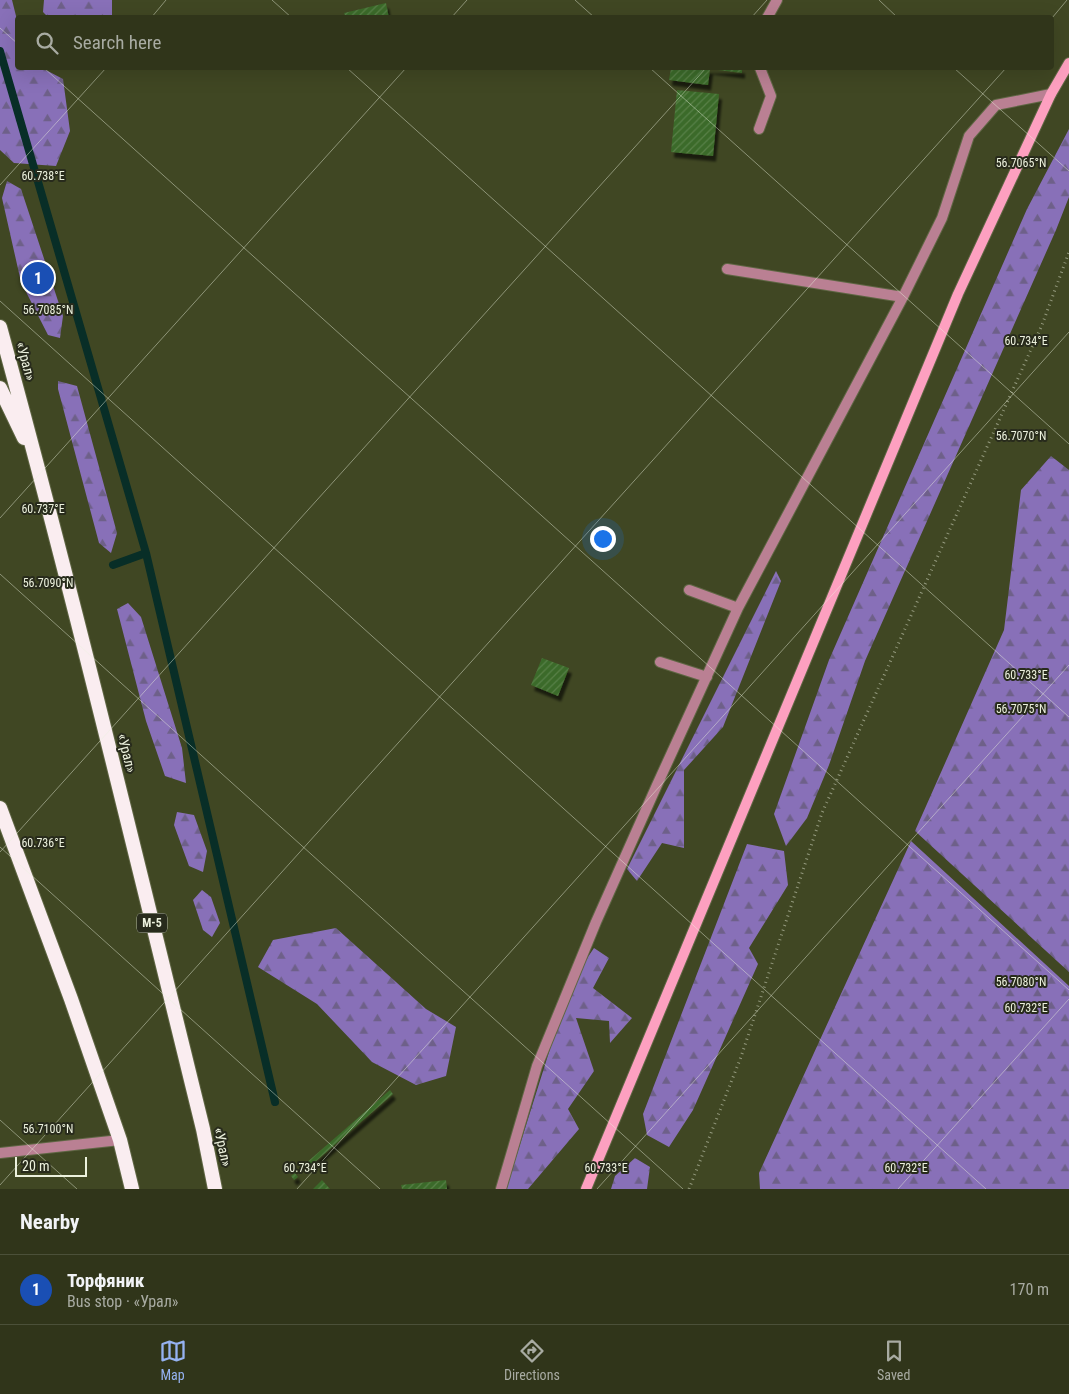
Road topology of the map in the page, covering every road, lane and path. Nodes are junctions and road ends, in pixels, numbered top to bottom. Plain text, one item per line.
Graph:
1 (777, 0) edge
2 (770, 15) edge
3 (1069, 63) edge
4 (761, 70) edge
5 (1051, 94) junction
6 (759, 129) dead end
7 (1069, 252) edge
8 (727, 269) dead end
9 (902, 297) junction
10 (0, 327) edge
11 (0, 388) edge
12 (40, 470) junction
13 (689, 590) dead end
14 (738, 608) junction
15 (660, 662) dead end
16 (707, 677) junction
17 (0, 808) edge
18 (120, 1140) junction
19 (0, 1153) edge
20 (132, 1189) edge
21 (215, 1189) edge
22 (501, 1189) edge
23 (586, 1189) edge
24 (689, 1189) edge

1 - 2 street
3 - 5 main road
4 - 6 street
5 - 9 street
5 - 23 main road
7 - 24 path
8 - 9 street
9 - 14 street
10 - 12 highway, «Урал» / М-5
11 - 12 highway
12 - 21 highway, «Урал» / М-5
13 - 14 street
14 - 16 street
15 - 16 street
16 - 22 street
17 - 18 highway
18 - 19 street
18 - 20 highway

